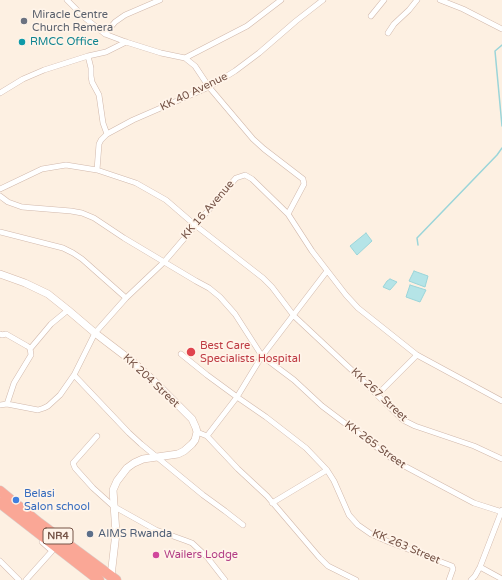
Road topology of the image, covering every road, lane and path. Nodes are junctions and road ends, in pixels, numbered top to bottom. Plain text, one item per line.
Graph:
1 (67, 0) edge
2 (160, 0) edge
3 (281, 0) edge
4 (323, 0) edge
5 (384, 0) edge
6 (417, 0) edge
7 (440, 0) edge
8 (371, 16) dead end
9 (502, 29) edge
10 (388, 33) dead end
11 (105, 34) junction
12 (126, 42) junction
13 (88, 56) junction
14 (185, 58) junction
15 (209, 86) junction
16 (0, 93) edge
17 (107, 134) junction
18 (97, 170) junction
19 (0, 189) edge
20 (0, 196) edge
21 (288, 214) junction
22 (195, 225) junction
23 (0, 232) edge
24 (164, 262) junction
25 (327, 271) junction
26 (0, 274) edge
27 (126, 298) junction
28 (68, 310) junction
29 (294, 316) junction
30 (94, 333) junction
31 (0, 334) edge
32 (30, 349) junction
33 (181, 354) dead end
34 (417, 355) junction
35 (262, 356) junction
36 (74, 375) junction
37 (377, 395) junction
38 (237, 397) junction
39 (502, 401) edge
40 (7, 404) junction
41 (0, 405) edge
42 (197, 434) junction
43 (97, 436) dead end
44 (207, 436) junction
45 (158, 457) junction
46 (502, 459) edge
47 (327, 470) junction
48 (0, 491) edge
49 (0, 503) edge
50 (272, 503) junction
51 (113, 506) junction
52 (502, 512) edge
53 (243, 525) dead end
54 (45, 538) junction
55 (0, 561) edge
56 (480, 567) junction
57 (114, 578) edge
58 (502, 579) edge
59 (19, 580) edge
60 (26, 580) edge
61 (99, 580) edge
62 (225, 580) edge
63 (356, 580) edge
64 (449, 580) edge
65 (471, 580) edge

1 - 11 street
2 - 11 street
3 - 14 street
4 - 15 street, KK 40 Avenue
5 - 8 street
6 - 10 street
7 - 9 street
11 - 12 street
12 - 13 street
12 - 14 street
13 - 16 street
13 - 17 street
14 - 15 street
15 - 17 street, KK 40 Avenue
15 - 21 street
17 - 18 street
18 - 19 street, KK 267 Street
18 - 22 street, KK 267 Street
20 - 24 street
21 - 22 street, KK 16 Avenue
21 - 25 street, KK 16 Avenue
22 - 24 street, KK 16 Avenue
22 - 29 street, KK 267 Street
23 - 27 street
24 - 27 street, KK 16 Avenue
24 - 35 street
25 - 29 street
25 - 34 street, KK 16 Avenue
26 - 28 street, KK 204 Street
27 - 30 street, KK 16 Avenue
28 - 30 street, KK 204 Street
28 - 32 street
29 - 35 street
29 - 37 street, KK 267 Street
30 - 36 street, KK 16 Avenue
30 - 42 street, KK 204 Street
31 - 32 street
32 - 40 street
33 - 38 street, KK 263 Street
34 - 37 street
34 - 39 street, KK 16 Avenue
35 - 38 street
35 - 52 street, KK 265 Street
36 - 40 street, KK 16 Avenue
36 - 45 street
37 - 46 street, KK 267 Street
38 - 44 street
38 - 47 street, KK 263 Street
40 - 41 street, KK 16 Avenue
42 - 44 street
42 - 45 street
43 - 51 street
44 - 50 street
45 - 51 street
45 - 53 street
47 - 50 street
47 - 64 street, KK 263 Street
48 - 57 highway, NR4
49 - 54 highway, NR4
50 - 63 street
51 - 57 street
51 - 62 street
52 - 56 street
54 - 60 street
54 - 61 highway, NR4
55 - 59 street
56 - 58 street
56 - 65 street

